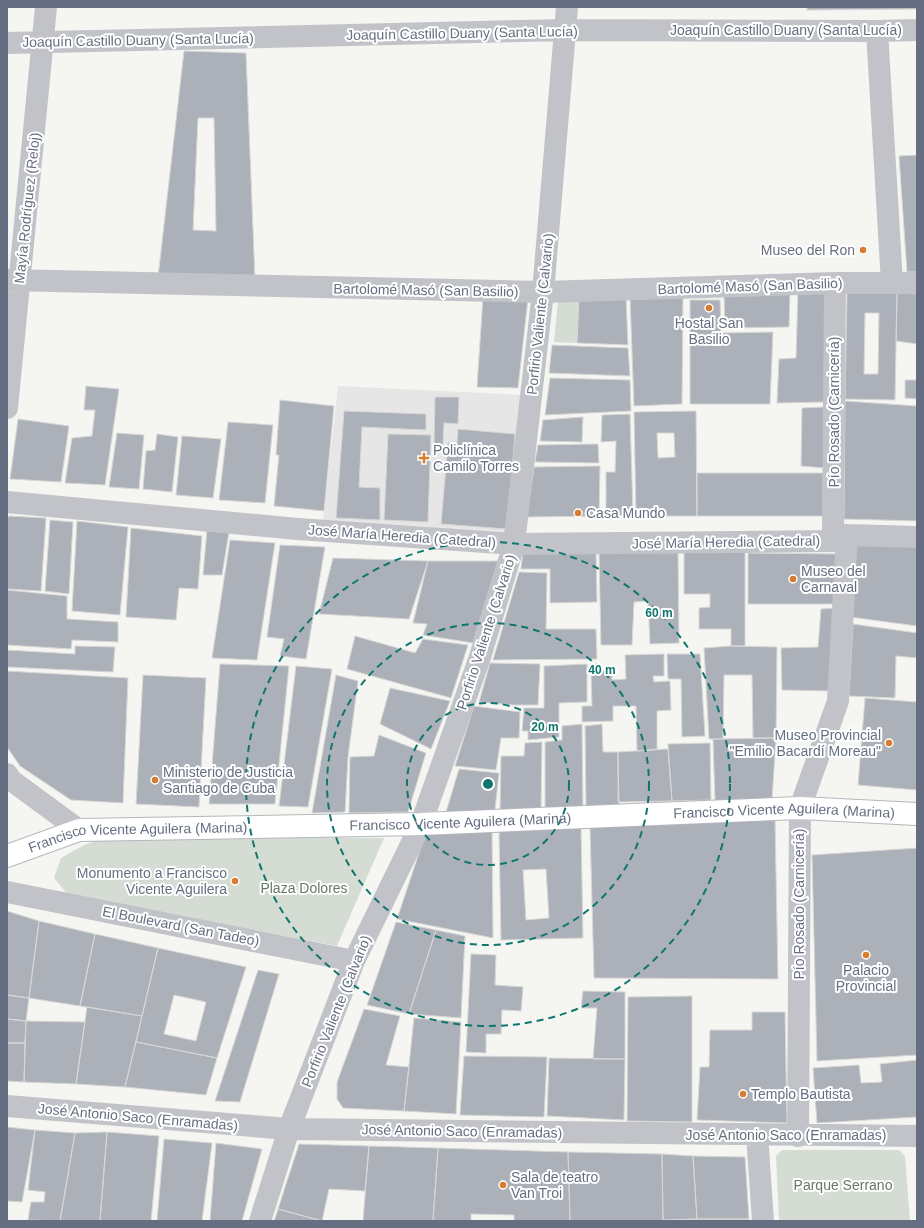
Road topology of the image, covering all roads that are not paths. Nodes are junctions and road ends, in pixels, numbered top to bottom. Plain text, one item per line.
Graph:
1 (46, 7) edge
2 (567, 7) edge
3 (565, 30) junction
4 (917, 30) edge
5 (877, 31) junction
6 (44, 42) junction
7 (7, 43) edge
8 (13, 280) edge
9 (835, 283) junction
10 (892, 283) junction
11 (917, 283) edge
12 (543, 292) junction
13 (7, 408) edge
14 (7, 502) edge
15 (917, 537) edge
16 (840, 538) junction
17 (514, 544) junction
18 (7, 774) edge
19 (800, 808) junction
20 (917, 814) edge
21 (421, 824) junction
22 (79, 830) junction
23 (7, 856) edge
24 (7, 892) edge
25 (354, 961) junction
26 (7, 1106) edge
27 (289, 1129) junction
28 (757, 1135) junction
29 (798, 1136) junction
30 (917, 1136) edge
31 (260, 1221) edge
32 (763, 1221) edge

1 - 6 street, Mayía Rodríguez (Reloj)
2 - 3 street, Porfirio Valiente (Calvario)
3 - 5 street, Joaquín Castillo Duany (Santa Lucía)
3 - 6 street, Joaquín Castillo Duany (Santa Lucía)
3 - 12 street, Porfirio Valiente (Calvario)
4 - 5 street, Joaquín Castillo Duany (Santa Lucía)
5 - 10 street
6 - 7 street, Joaquín Castillo Duany (Santa Lucía)
6 - 8 street, Mayía Rodríguez (Reloj)
8 - 12 street, Bartolomé Masó (San Basilio)
8 - 13 street, Mayía Rodríguez (Reloj)
9 - 10 street, Bartolomé Masó (San Basilio)
9 - 12 street, Bartolomé Masó (San Basilio)
9 - 16 street, Pío Rosado (Carnicería)
10 - 11 street, Bartolomé Masó (San Basilio)
12 - 17 street, Porfirio Valiente (Calvario)
14 - 17 street, José María Heredia (Catedral)
15 - 16 street, José María Heredia (Catedral)
16 - 17 street, José María Heredia (Catedral)
16 - 19 street, Pío Rosado (Carnicería)
17 - 21 street, Porfirio Valiente (Calvario)
18 - 22 street
19 - 20 main road, Francisco Vicente Aguilera (Marina)
19 - 21 main road, Francisco Vicente Aguilera (Marina)
19 - 29 street, Pío Rosado (Carnicería)
21 - 22 main road, Francisco Vicente Aguilera (Marina)
21 - 25 street, Porfirio Valiente (Calvario)
22 - 23 main road, Francisco Vicente Aguilera (Marina)
24 - 25 street, El Boulevard (San Tadeo)
25 - 27 street, Porfirio Valiente (Calvario)
26 - 27 street, José Antonio Saco (Enramadas)
27 - 28 street, José Antonio Saco (Enramadas)
27 - 31 street, Porfirio Valiente (Calvario)
28 - 29 street, José Antonio Saco (Enramadas)
28 - 32 street
29 - 30 street, José Antonio Saco (Enramadas)

